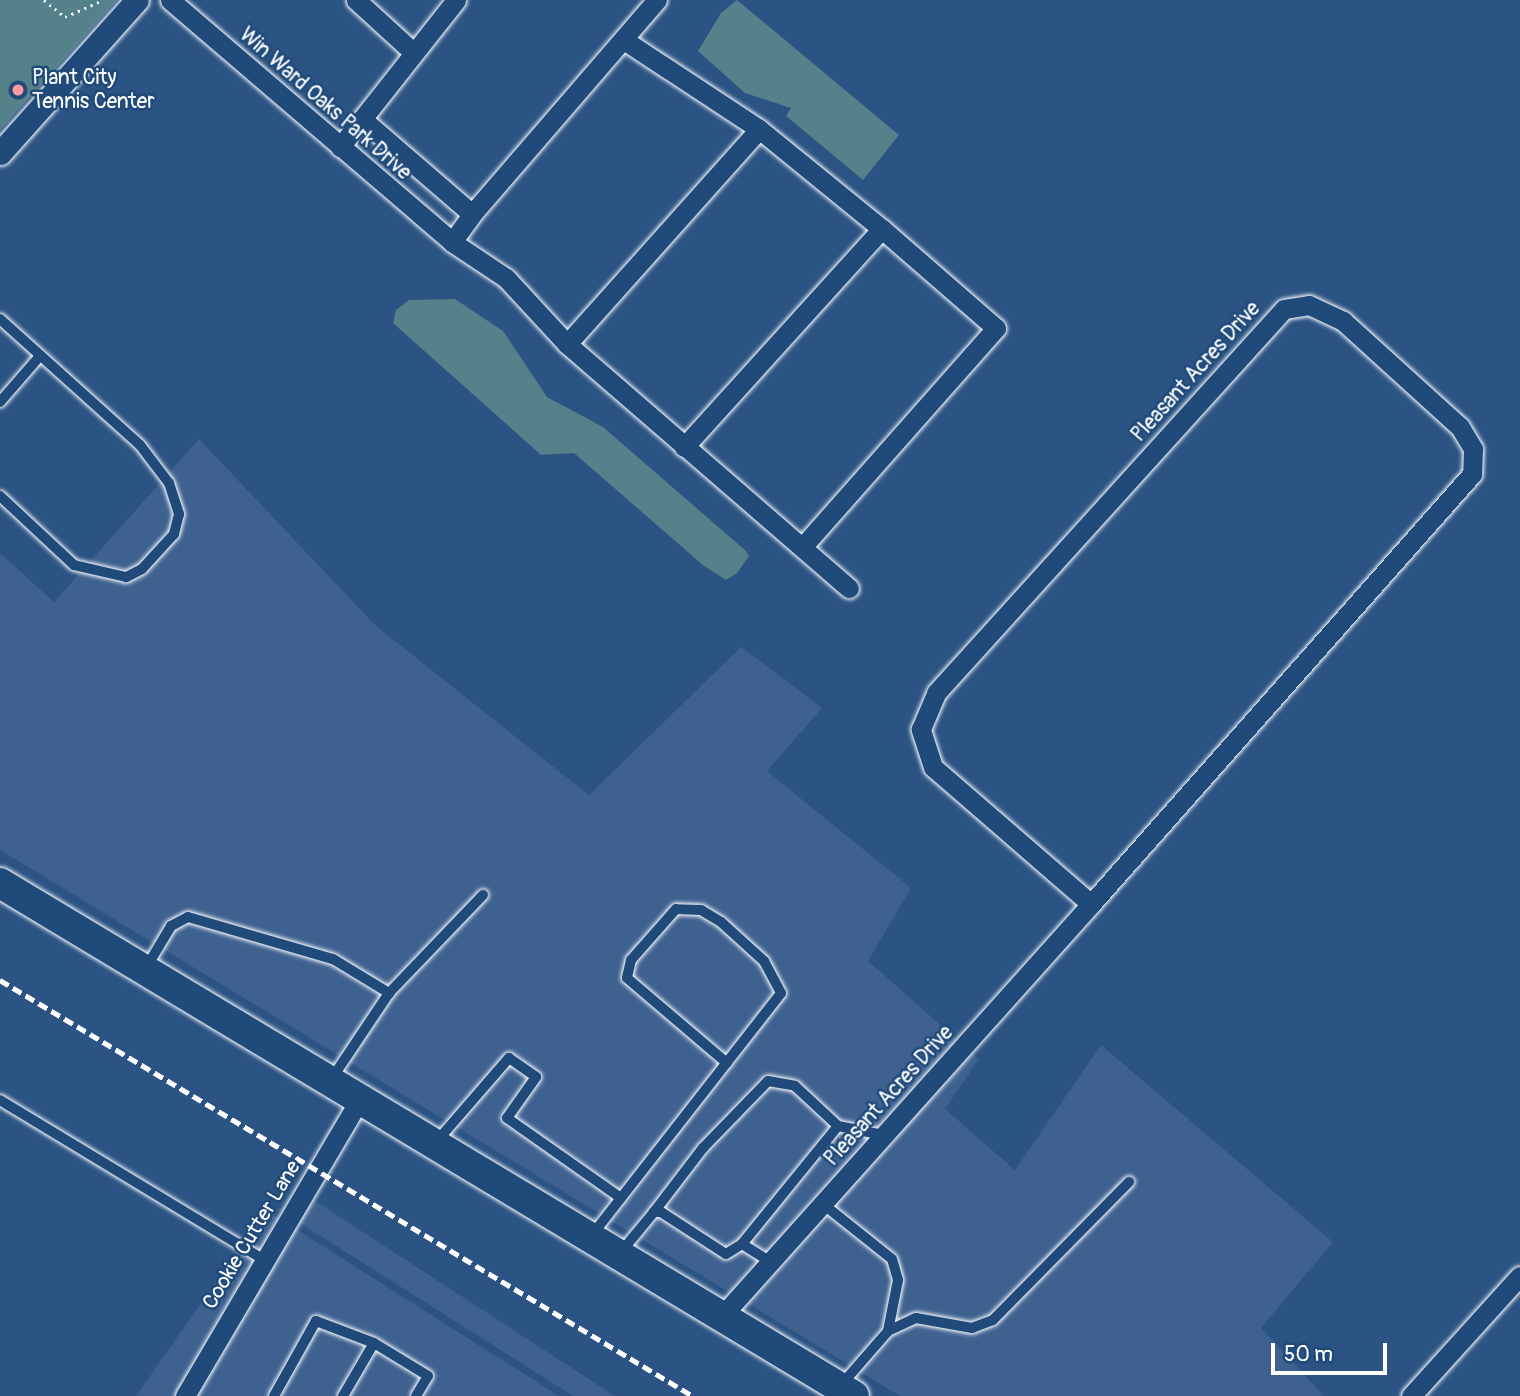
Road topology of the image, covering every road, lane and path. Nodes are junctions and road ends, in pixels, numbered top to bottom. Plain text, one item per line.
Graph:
1 (44, 0) edge
2 (103, 0) edge
3 (136, 0) edge
4 (170, 0) edge
5 (356, 0) edge
6 (456, 0) edge
7 (657, 0) edge
8 (624, 40) junction
9 (413, 52) junction
10 (362, 119) junction
11 (759, 129) junction
12 (340, 146) junction
13 (0, 153) edge
14 (472, 214) junction
15 (882, 229) junction
16 (452, 242) junction
17 (0, 318) edge
18 (567, 344) junction
19 (39, 357) junction
20 (0, 402) edge
21 (684, 447) junction
22 (0, 496) edge
23 (803, 545) junction
24 (849, 588) dead end
25 (0, 883) edge
26 (483, 895) dead end
27 (1091, 904) junction
28 (145, 970) junction
29 (389, 993) junction
30 (727, 1063) junction
31 (330, 1081) junction
32 (360, 1099) junction
33 (0, 1100) edge
34 (838, 1126) junction
35 (884, 1135) junction
36 (434, 1144) junction
37 (1129, 1182) dead end
38 (621, 1198) junction
39 (822, 1204) junction
40 (654, 1212) junction
41 (590, 1238) junction
42 (742, 1244) junction
43 (618, 1255) junction
44 (261, 1258) junction
45 (771, 1262) junction
46 (1520, 1276) edge
47 (721, 1317) junction
48 (888, 1331) junction
49 (374, 1343) junction
50 (847, 1392) edge
51 (185, 1396) edge
52 (274, 1396) edge
53 (344, 1396) edge
54 (416, 1396) edge
55 (1411, 1396) edge

1 - 2 path
3 - 13 street
4 - 12 street, Win Ward Oaks Park Drive
5 - 9 street
6 - 9 street, Win Ward Oaks Park Drive
7 - 8 street
8 - 11 street
8 - 14 street
9 - 10 street, Win Ward Oaks Park Drive
10 - 12 street
10 - 14 street, Win Ward Oaks Park Drive
11 - 15 street
11 - 18 street
12 - 16 street, Win Ward Oaks Park Drive
14 - 16 street
15 - 21 street
15 - 23 street
16 - 18 street, Win Ward Oaks Park Drive
17 - 19 lane
18 - 21 street, Win Ward Oaks Park Drive
19 - 20 lane
19 - 22 lane
21 - 23 street, Win Ward Oaks Park Drive
23 - 24 street, Win Ward Oaks Park Drive
25 - 28 main road
26 - 29 lane
27 - 27 street, Pleasant Acres Drive
27 - 35 street, Pleasant Acres Drive
28 - 29 lane
28 - 31 main road
29 - 31 lane
30 - 30 lane
30 - 38 lane
31 - 32 main road
32 - 36 main road
32 - 44 street, Cookie Cutter Lane
33 - 44 lane
34 - 35 lane
34 - 40 lane
34 - 42 lane
35 - 39 street, Pleasant Acres Drive
36 - 38 lane
36 - 41 main road
37 - 48 lane
38 - 41 lane
39 - 45 street, Pleasant Acres Drive
39 - 48 lane
40 - 42 lane
40 - 43 lane
41 - 43 main road
42 - 45 lane
43 - 47 main road
44 - 51 street, Cookie Cutter Lane
45 - 47 street, Pleasant Acres Drive
46 - 55 street
47 - 50 main road
48 - 50 lane
49 - 52 lane
49 - 53 lane
49 - 54 lane

